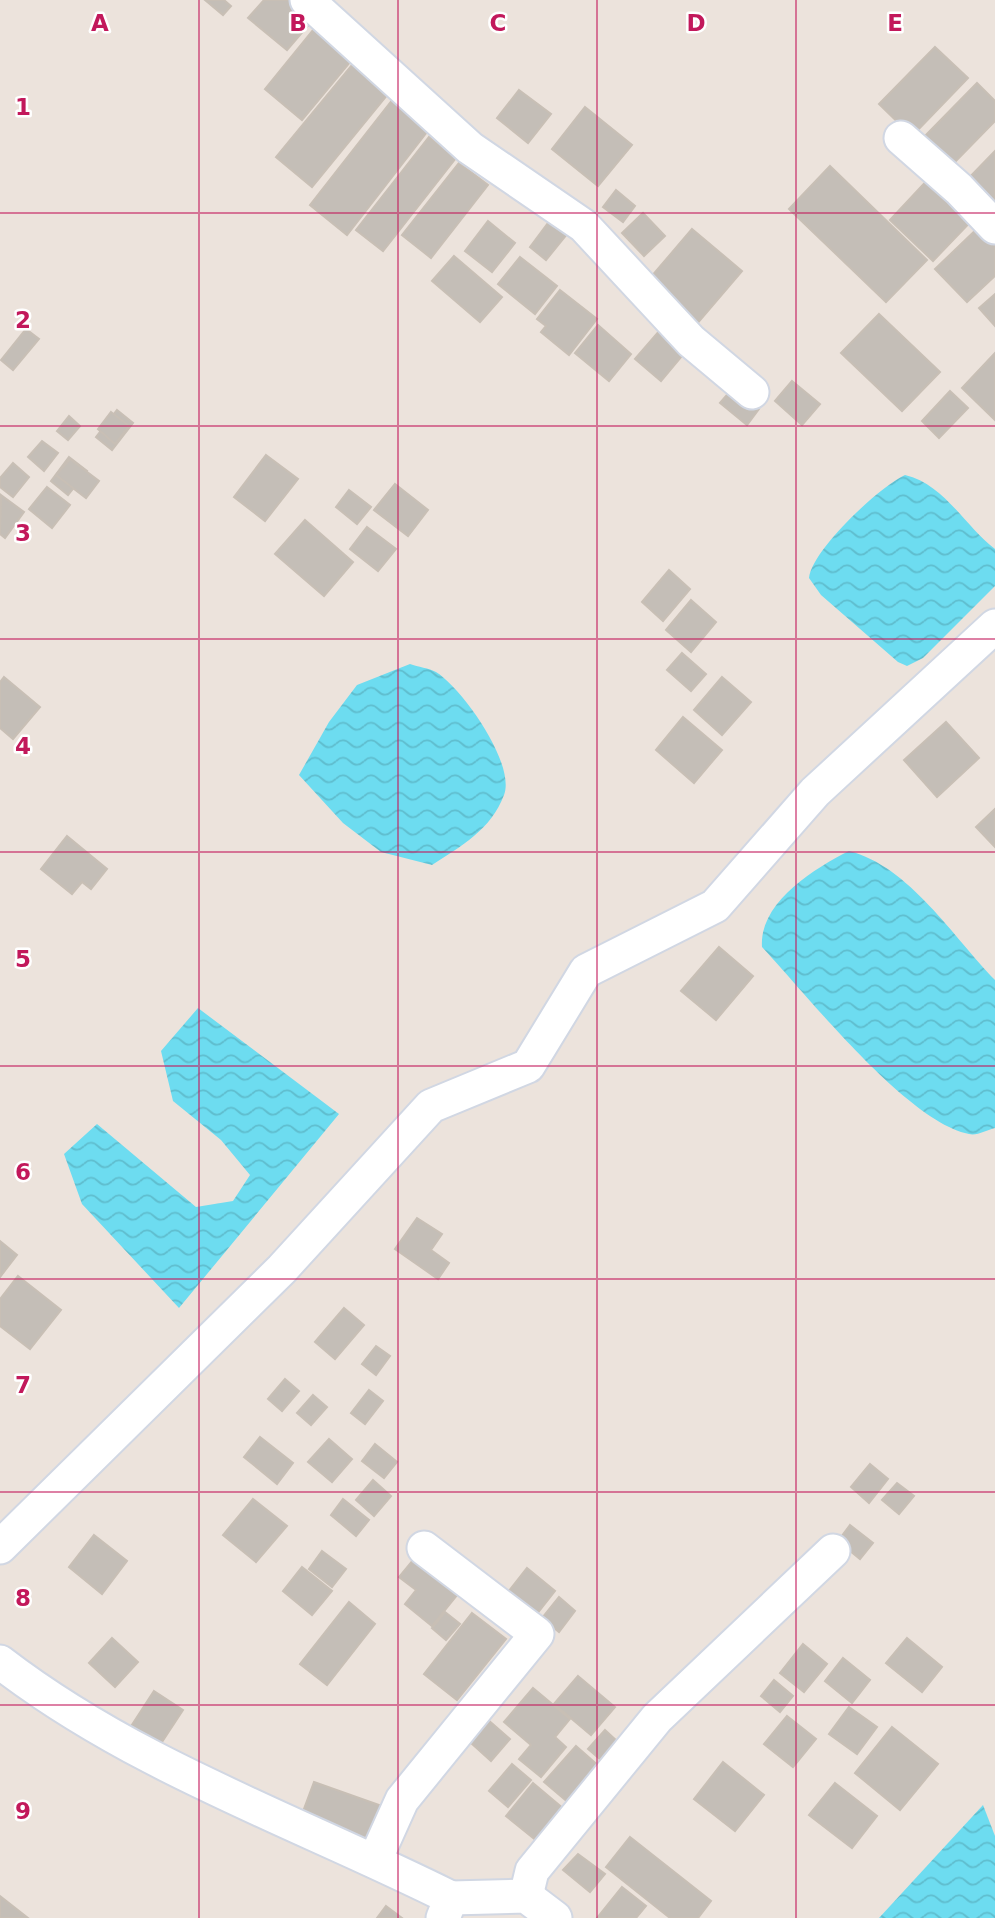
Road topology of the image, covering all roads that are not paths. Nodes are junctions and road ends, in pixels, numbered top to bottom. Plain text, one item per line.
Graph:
1 (307, 0) edge
2 (901, 138) dead end
3 (995, 227) edge
4 (752, 391) dead end
5 (995, 626) edge
6 (0, 1547) edge
7 (424, 1548) dead end
8 (833, 1551) dead end
9 (0, 1662) edge
10 (374, 1860) junction
11 (526, 1895) junction
12 (447, 1908) edge
13 (555, 1918) edge

1 - 4 street
2 - 3 street
5 - 6 street
7 - 10 street
8 - 11 street
9 - 10 street
10 - 12 street
11 - 12 street
11 - 13 street

